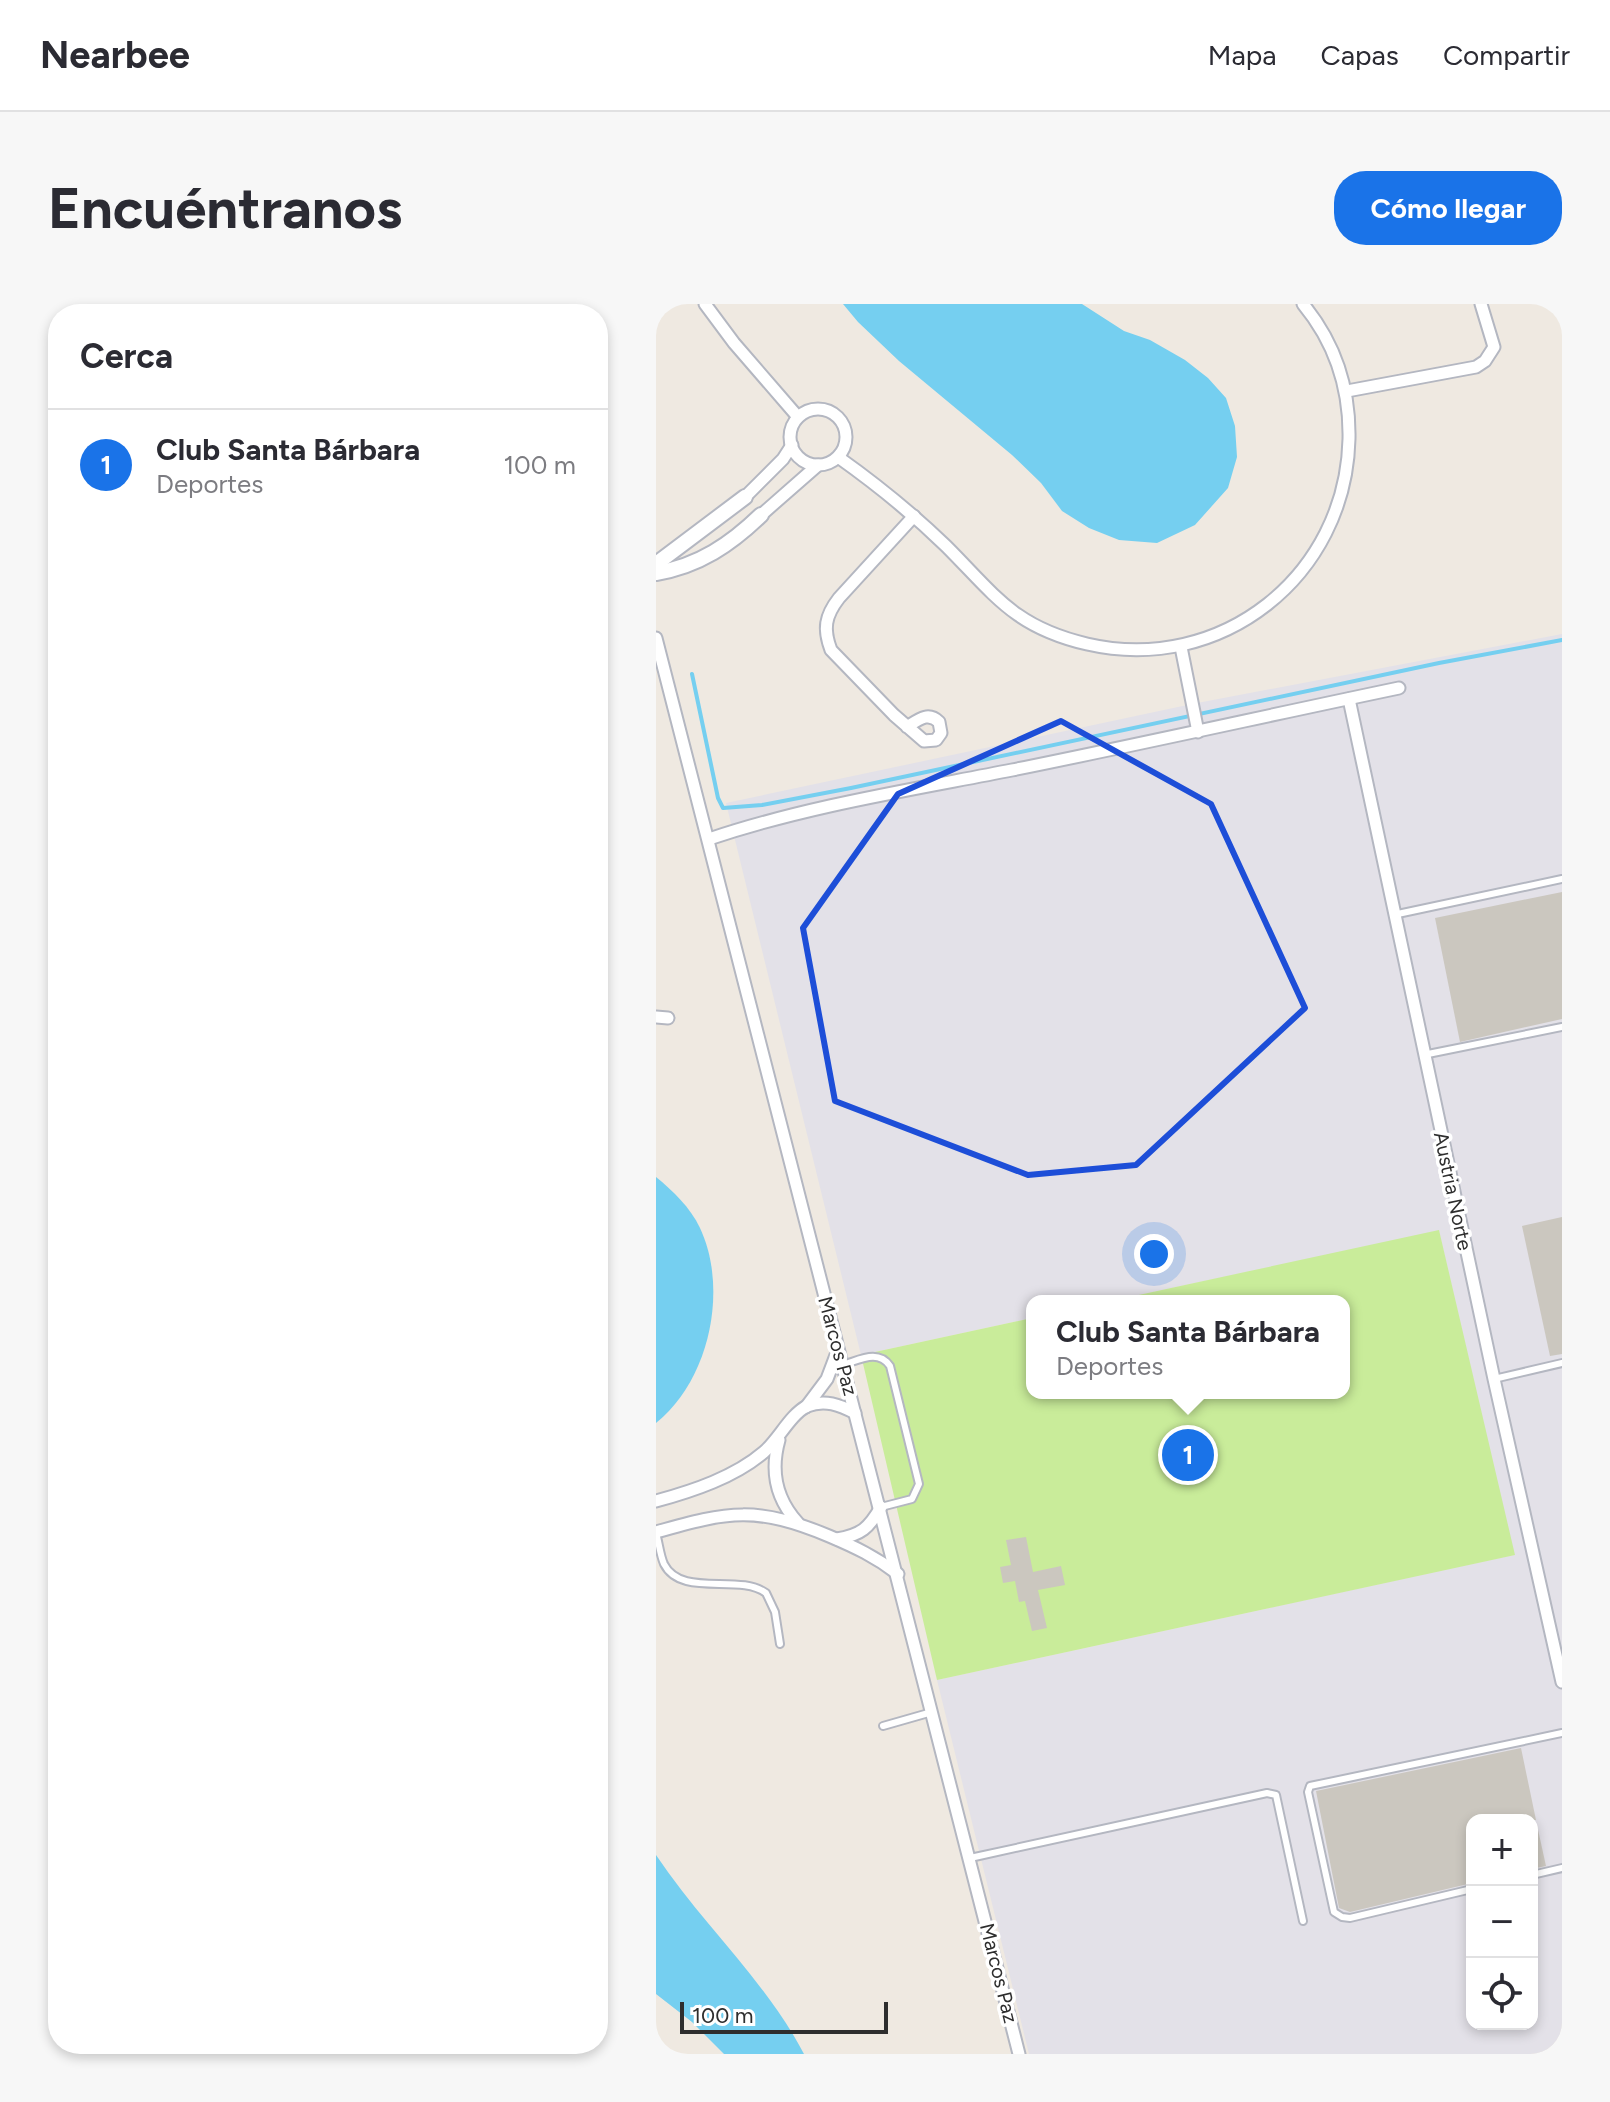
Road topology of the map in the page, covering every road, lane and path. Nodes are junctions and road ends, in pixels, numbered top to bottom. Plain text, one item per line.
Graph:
1 (705, 304) edge
2 (1303, 304) edge
3 (1481, 304) edge
4 (1347, 391) junction
5 (798, 417) junction
6 (792, 445) junction
7 (838, 457) junction
8 (818, 465) junction
9 (745, 497) joint
10 (761, 515) joint
11 (914, 516) junction
12 (656, 564) edge
13 (656, 573) edge
14 (656, 638) edge
15 (1181, 647) junction
16 (1399, 688) dead end
17 (1349, 699) junction
18 (907, 727) dead end
19 (1197, 728) junction
20 (709, 839) junction
21 (1562, 879) edge
22 (1393, 915) junction
23 (1562, 1027) edge
24 (1423, 1055) junction
25 (838, 1350) junction
26 (1562, 1363) edge
27 (842, 1365) junction
28 (1494, 1379) junction
29 (806, 1407) junction
30 (855, 1413) junction
31 (781, 1436) junction
32 (656, 1501) edge
33 (881, 1507) junction
34 (798, 1523) junction
35 (656, 1532) edge
36 (837, 1539) junction
37 (898, 1574) junction
38 (780, 1644) dead end
39 (1562, 1682) edge
40 (932, 1712) junction
41 (883, 1726) dead end
42 (1562, 1733) edge
43 (970, 1858) junction
44 (1562, 1868) edge
45 (1538, 1874) edge
46 (1466, 1890) edge
47 (1303, 1921) dead end
48 (1019, 2054) edge

1 - 5 street
2 - 4 street
3 - 4 street
4 - 15 street
5 - 6 street
5 - 7 street
6 - 8 street
6 - 9 street
7 - 8 street
7 - 11 street
8 - 10 street
9 - 12 street
10 - 13 street
11 - 15 street
11 - 18 street
14 - 20 street, Marcos Paz
15 - 19 street
16 - 17 street
17 - 19 street
17 - 22 street, Austria Norte
19 - 20 street
20 - 25 street, Marcos Paz
21 - 22 lane
22 - 24 street, Austria Norte
23 - 24 lane
24 - 28 street, Austria Norte
25 - 27 street, Marcos Paz
25 - 29 street
26 - 28 lane
27 - 30 street, Marcos Paz
27 - 33 lane
28 - 39 street, Austria Norte
29 - 30 street
29 - 31 street
30 - 33 street, Marcos Paz
31 - 32 street
31 - 34 street
33 - 36 street
33 - 37 street, Marcos Paz
34 - 35 street
34 - 36 street
35 - 38 lane
36 - 37 street
37 - 40 street, Marcos Paz
40 - 41 lane
40 - 43 street, Marcos Paz
42 - 46 lane
43 - 47 lane
43 - 48 street, Marcos Paz
44 - 45 lane

